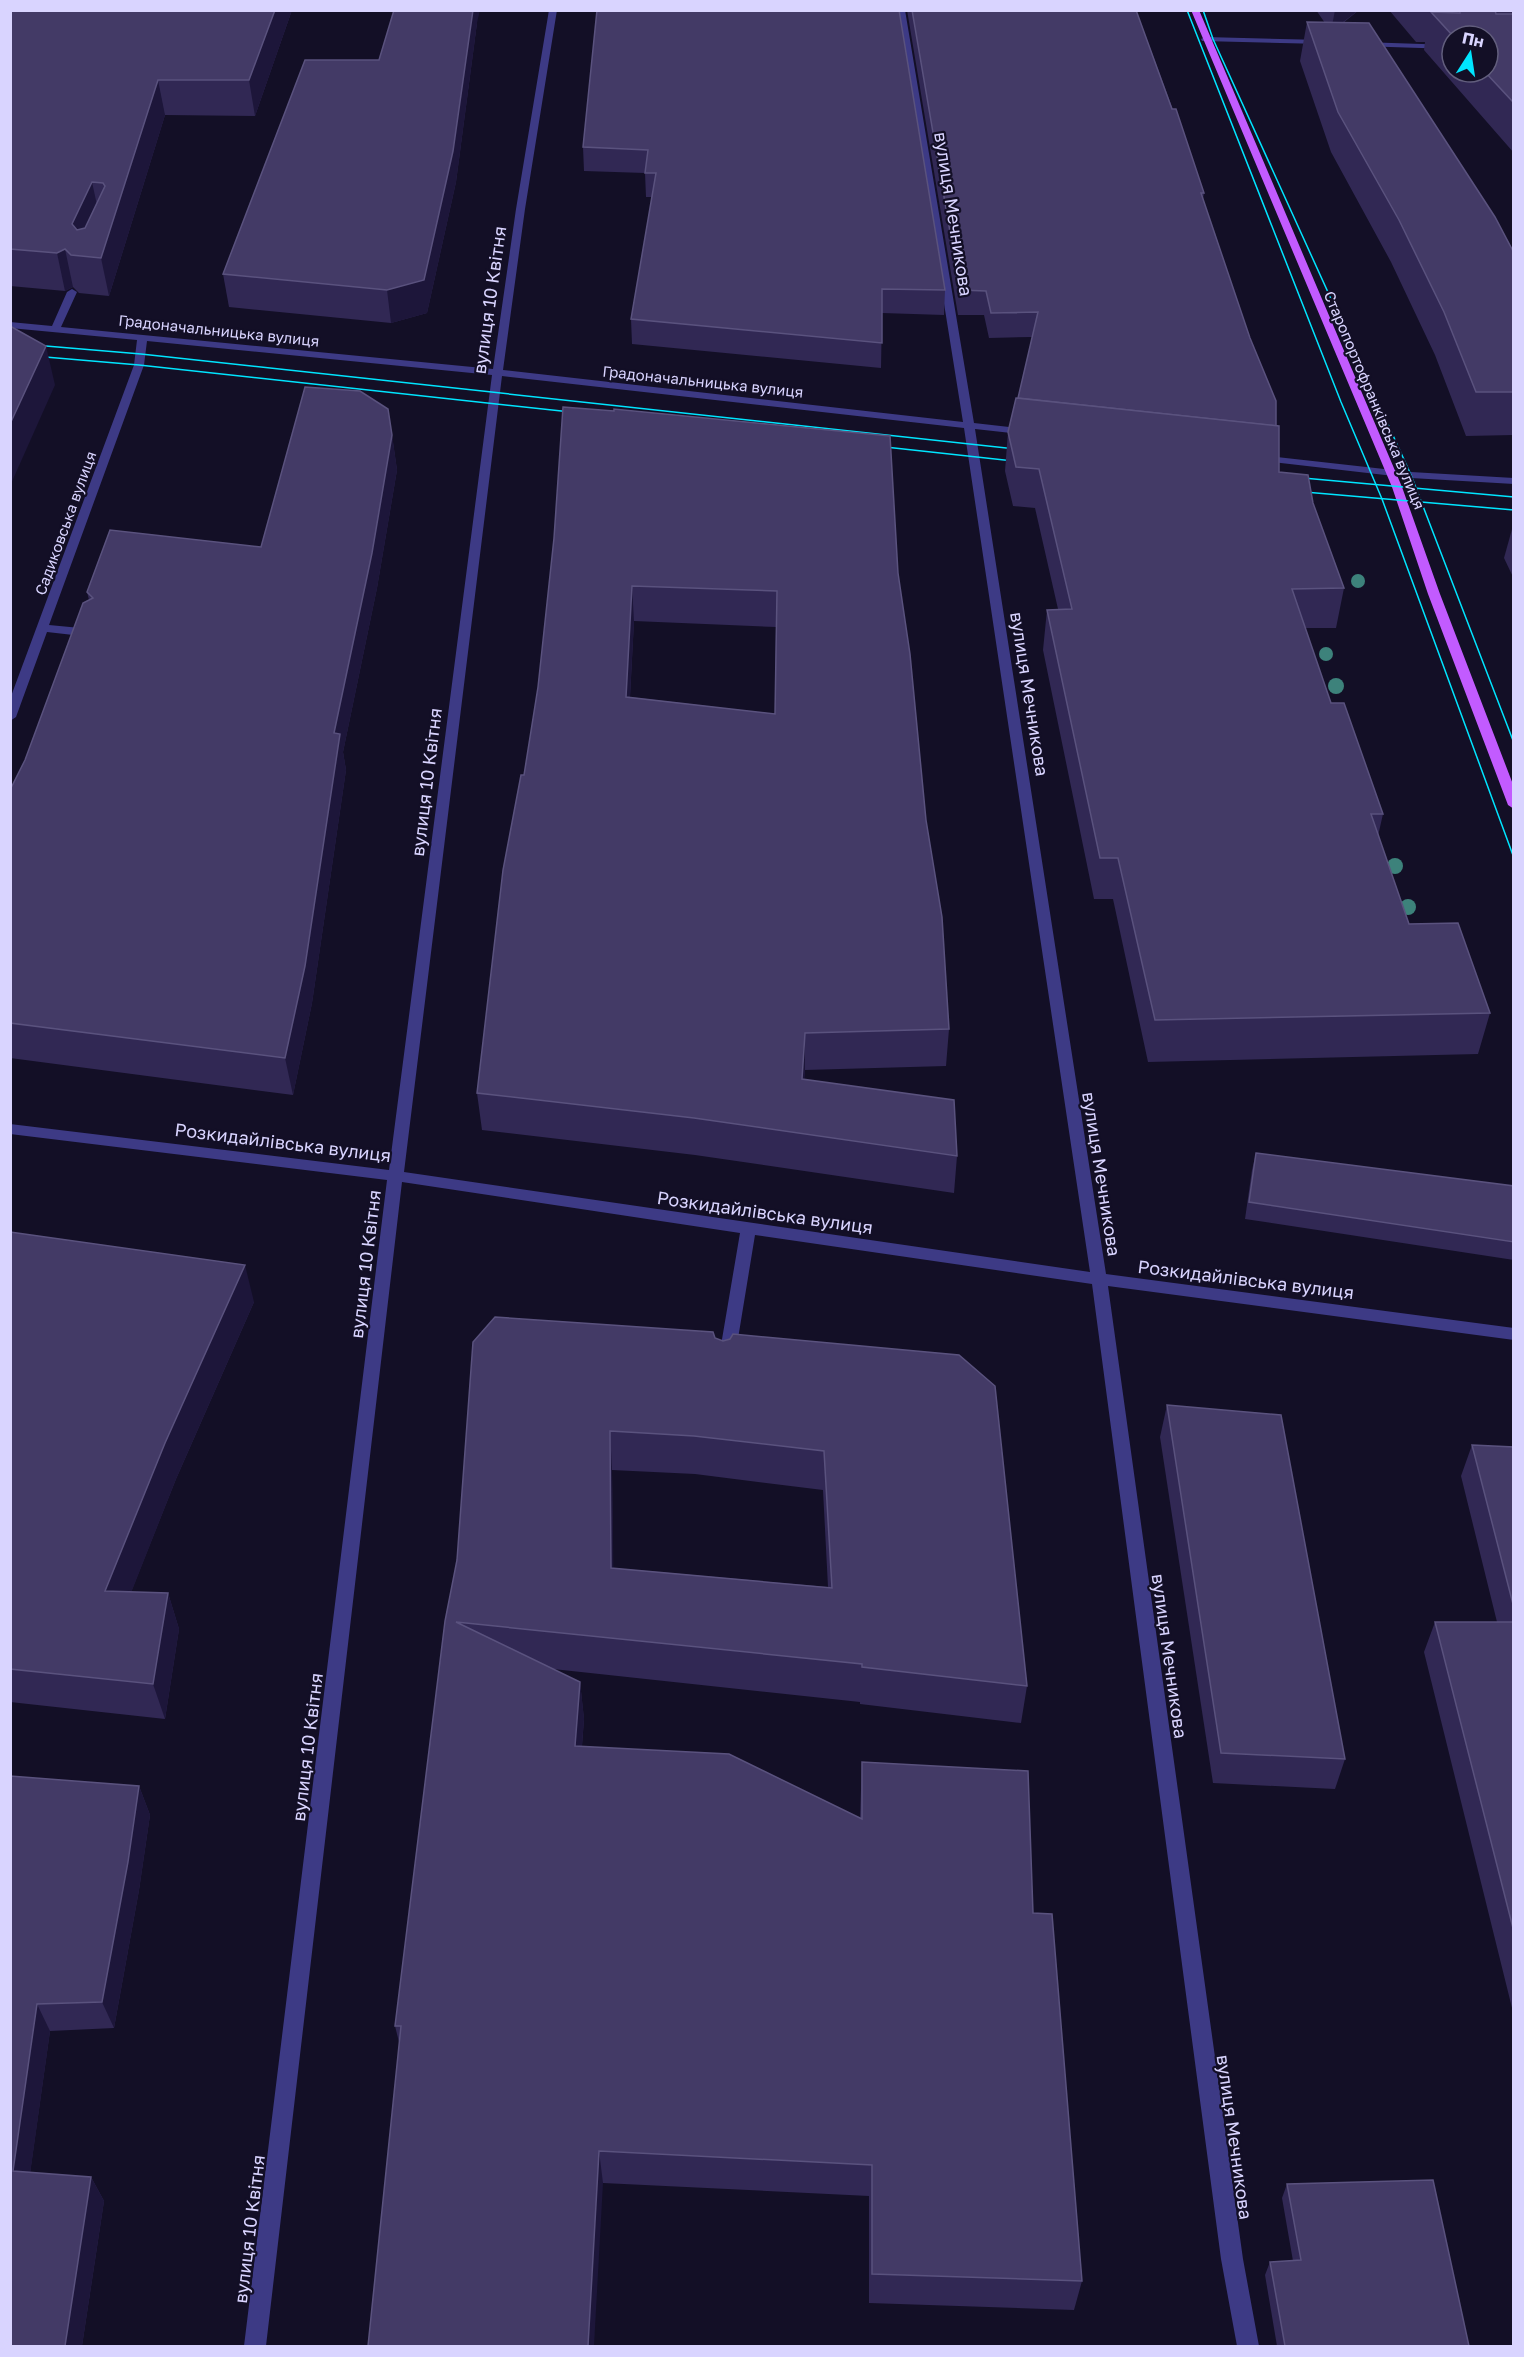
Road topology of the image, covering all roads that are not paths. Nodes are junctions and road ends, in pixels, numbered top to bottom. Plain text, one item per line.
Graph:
1 (553, 10) edge
2 (901, 10) edge
3 (1195, 10) edge
4 (1205, 39) junction
5 (1332, 43) edge
6 (1356, 44) edge
7 (1440, 47) edge
8 (72, 292) edge
9 (10, 325) edge
10 (54, 330) junction
11 (142, 338) junction
12 (498, 373) junction
13 (969, 426) junction
14 (1039, 434) edge
15 (1249, 457) edge
16 (1391, 473) junction
17 (1514, 481) edge
18 (43, 628) junction
19 (93, 633) edge
20 (10, 717) edge
21 (1514, 806) edge
22 (10, 1129) edge
23 (395, 1176) junction
24 (748, 1230) junction
25 (1099, 1279) junction
26 (1514, 1334) edge
27 (724, 1372) edge
28 (255, 2346) edge
29 (1248, 2346) edge

1 - 12 street, вулиця 10 Квітня
2 - 13 street, вулиця Мечникова
3 - 4 main road, Старопортофранківська вулиця
4 - 5 street
4 - 16 main road, Старопортофранківська вулиця
6 - 7 street
8 - 10 street
9 - 10 street, Градоначальницька вулиця
10 - 11 street, Градоначальницька вулиця
11 - 12 street, Градоначальницька вулиця
11 - 18 street, Садиковська вулиця
12 - 13 street, Градоначальницька вулиця
12 - 23 street, вулиця 10 Квітня
13 - 14 street, Градоначальницька вулиця
13 - 25 street, вулиця Мечникова
15 - 16 street
16 - 17 street
16 - 21 main road, Старопортофранківська вулиця
18 - 19 street
18 - 20 street, Садиковська вулиця
22 - 23 street, Розкидайлівська вулиця
23 - 24 street, Розкидайлівська вулиця
23 - 28 street, вулиця 10 Квітня
24 - 25 street, Розкидайлівська вулиця
24 - 27 street
25 - 26 street, Розкидайлівська вулиця
25 - 29 street, вулиця Мечникова

